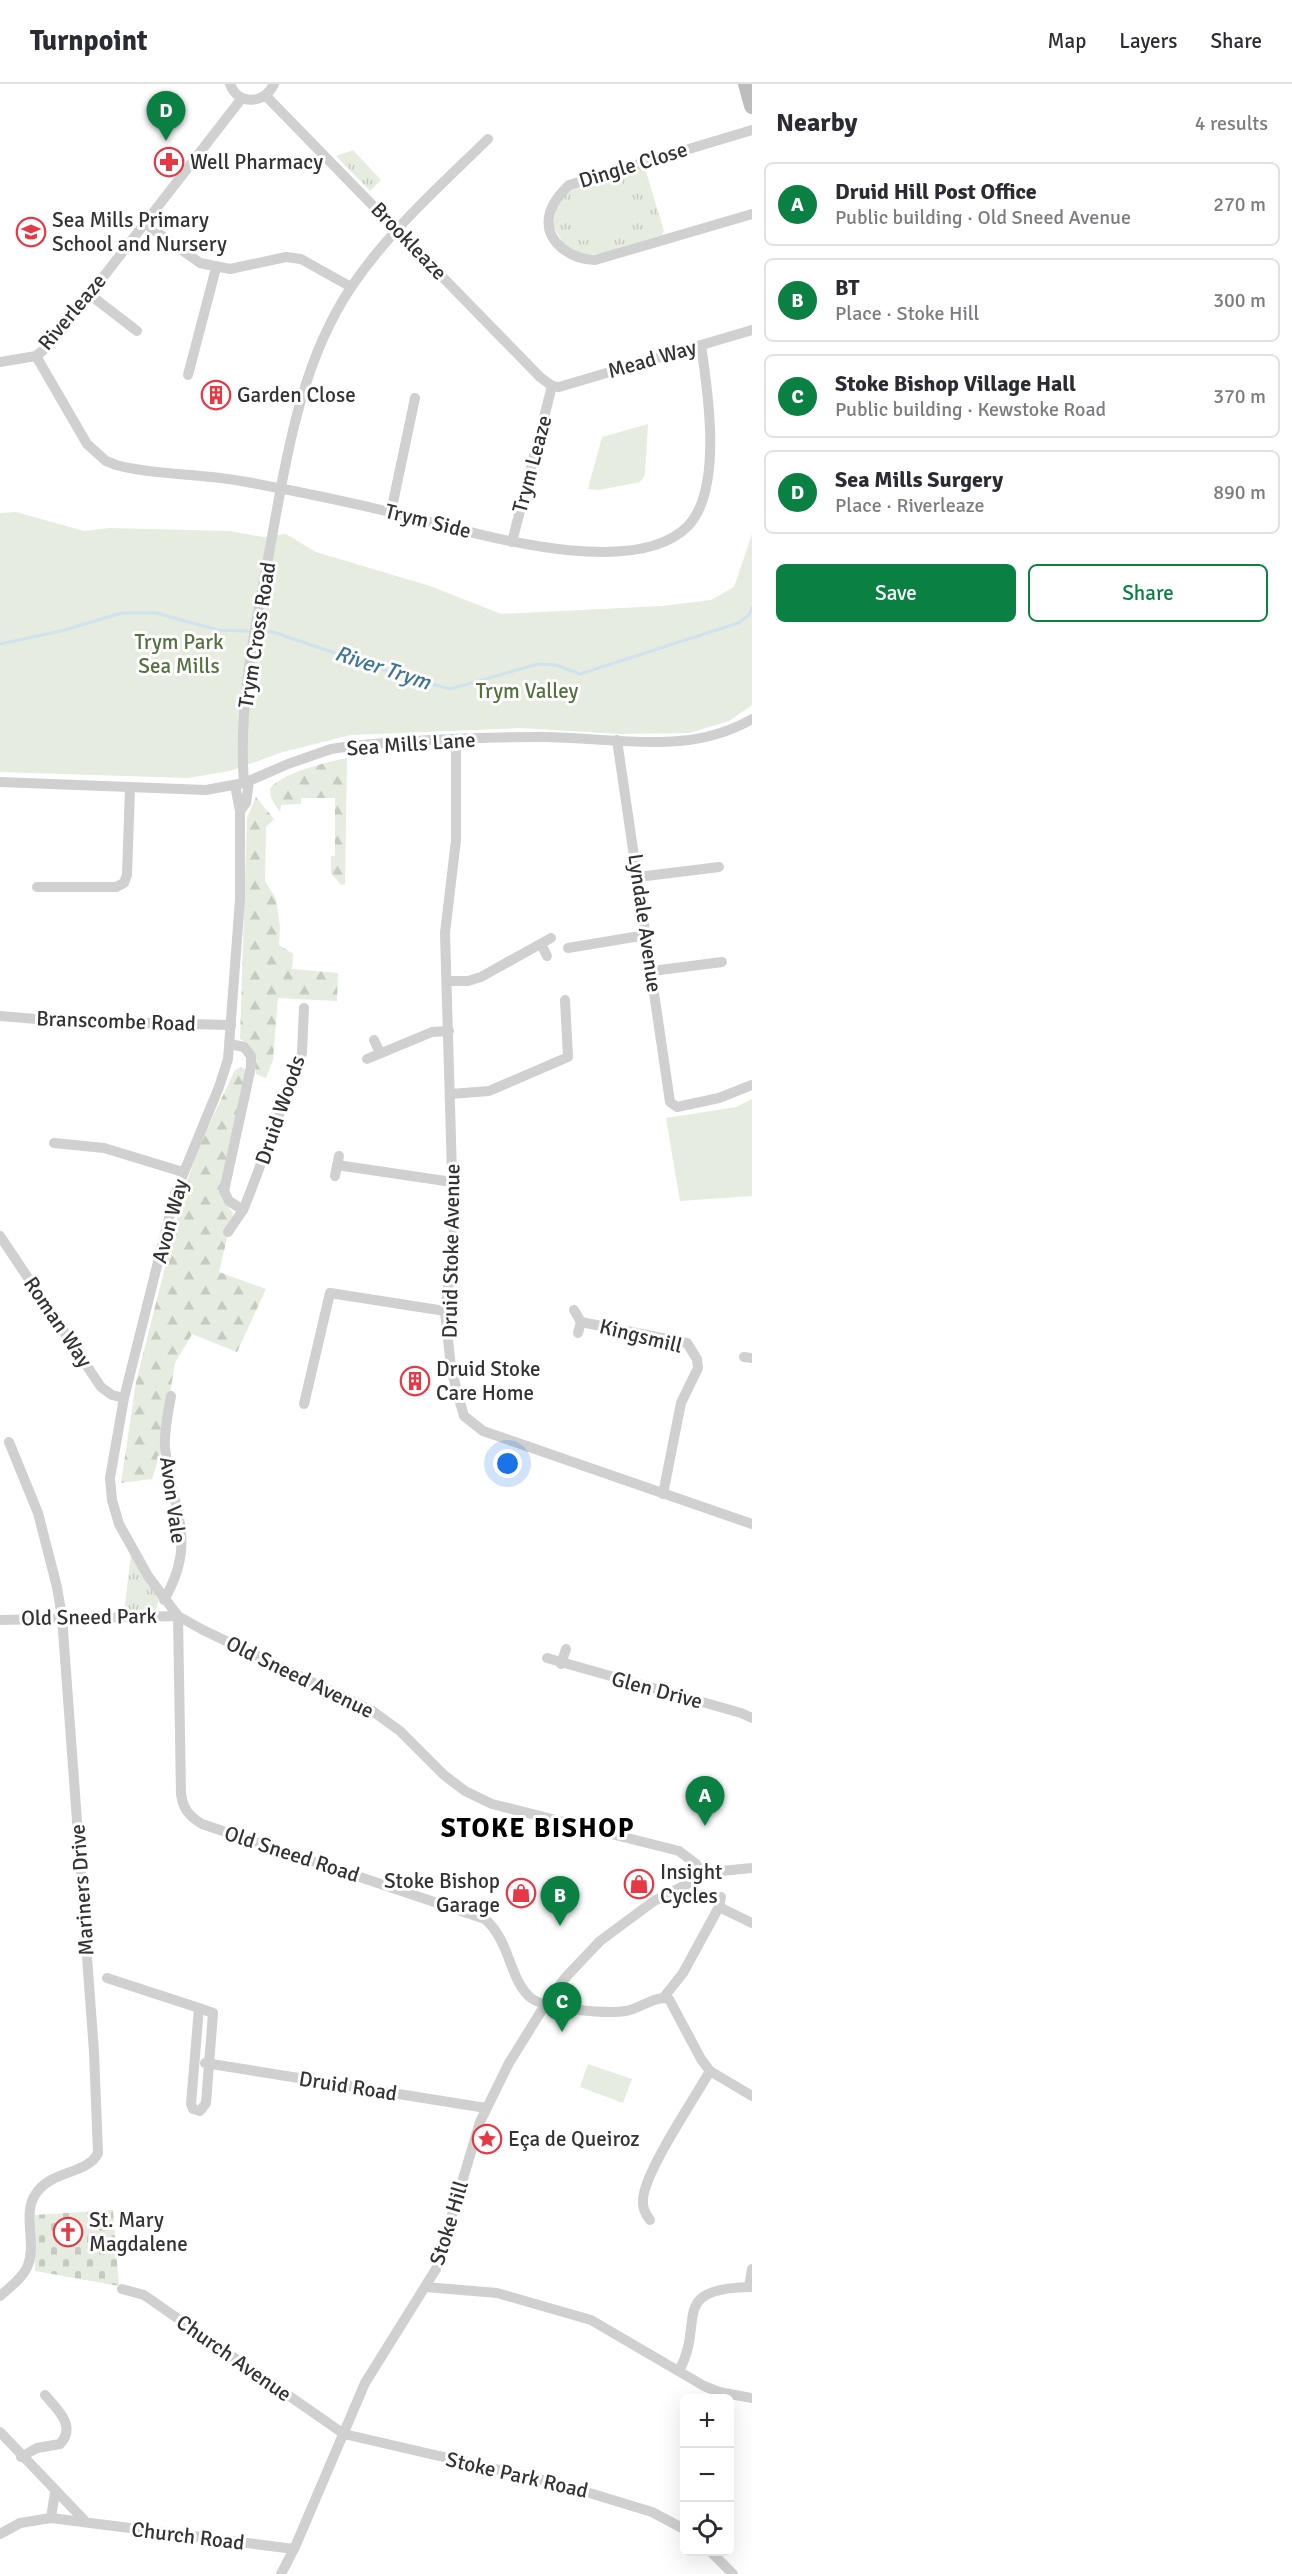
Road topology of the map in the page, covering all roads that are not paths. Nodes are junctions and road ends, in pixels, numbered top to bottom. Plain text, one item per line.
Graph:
1 (230, 84) edge
2 (274, 84) edge
3 (746, 84) edge
4 (266, 96) junction
5 (242, 98) junction
6 (752, 106) edge
7 (752, 130) edge
8 (488, 139) dead end
9 (752, 214) edge
10 (144, 223) junction
11 (396, 229) junction
12 (216, 268) junction
13 (351, 288) junction
14 (89, 294) junction
15 (752, 330) edge
16 (137, 331) dead end
17 (701, 345) junction
18 (36, 356) junction
19 (0, 362) edge
20 (188, 375) dead end
21 (552, 386) junction
22 (415, 398) dead end
23 (281, 488) junction
24 (391, 512) junction
25 (512, 542) junction
26 (752, 719) edge
27 (456, 740) junction
28 (617, 740) junction
29 (0, 782) edge
30 (243, 783) junction
31 (130, 789) junction
32 (719, 867) dead end
33 (638, 877) junction
34 (44, 890) dead end
35 (646, 935) junction
36 (551, 938) dead end
37 (541, 944) junction
38 (547, 956) dead end
39 (581, 959) dead end
40 (722, 962) dead end
41 (652, 971) junction
42 (448, 981) junction
43 (565, 1000) dead end
44 (304, 1008) dead end
45 (0, 1016) edge
46 (231, 1025) junction
47 (449, 1031) junction
48 (374, 1040) dead end
49 (230, 1044) junction
50 (380, 1053) junction
51 (367, 1059) dead end
52 (752, 1085) edge
53 (451, 1094) junction
54 (54, 1143) dead end
55 (183, 1172) junction
56 (335, 1176) dead end
57 (453, 1182) junction
58 (243, 1210) junction
59 (228, 1232) dead end
60 (0, 1236) edge
61 (574, 1310) dead end
62 (446, 1311) junction
63 (171, 1396) dead end
64 (124, 1398) junction
65 (304, 1404) dead end
66 (9, 1442) dead end
67 (663, 1494) junction
68 (752, 1524) edge
69 (164, 1600) junction
70 (178, 1616) junction
71 (62, 1617) junction
72 (0, 1620) edge
73 (566, 1649) dead end
74 (547, 1658) dead end
75 (561, 1664) junction
76 (752, 1718) edge
77 (752, 1868) edge
78 (703, 1875) junction
79 (752, 1923) edge
80 (107, 1978) dead end
81 (664, 1997) junction
82 (545, 2005) junction
83 (199, 2008) junction
84 (195, 2062) junction
85 (210, 2063) junction
86 (710, 2071) junction
87 (752, 2096) edge
88 (486, 2108) junction
89 (650, 2220) dead end
90 (752, 2269) edge
91 (426, 2287) junction
92 (750, 2287) edge
93 (122, 2289) dead end
94 (0, 2296) edge
95 (679, 2372) junction
96 (45, 2395) dead end
97 (752, 2398) edge
98 (0, 2432) edge
99 (344, 2434) junction
100 (21, 2457) junction
101 (55, 2492) junction
102 (51, 2517) junction
103 (84, 2520) junction
104 (680, 2527) edge
105 (0, 2534) edge
106 (294, 2549) junction
107 (715, 2556) edge
108 (281, 2574) edge
109 (733, 2574) edge

1 - 5 street
2 - 4 street
3 - 6 main road
4 - 5 street
4 - 11 street, Brookleaze
5 - 10 street, Riverleaze
7 - 9 street, Dingle Close
8 - 11 street, Trym Cross Road
10 - 12 street
10 - 14 street, Riverleaze
11 - 13 street, Trym Cross Road
11 - 21 street, Brookleaze
12 - 13 street
12 - 20 street
13 - 23 street, Trym Cross Road
14 - 16 street
14 - 18 street, Riverleaze
15 - 17 street, Mead Way
17 - 21 street, Mead Way
17 - 25 street, Trym Side
18 - 19 street, Riverleaze
18 - 23 street, Trym Side
21 - 25 street, Trym Leaze
22 - 24 street
23 - 24 street, Trym Side
23 - 30 street, Trym Cross Road
24 - 25 street, Trym Side
26 - 28 street, Sea Mills Lane
27 - 28 street, Sea Mills Lane
27 - 30 street, Sea Mills Lane
27 - 42 street, Druid Stoke Avenue
28 - 33 street, Lyndale Avenue
29 - 31 street, Sea Mills Lane
30 - 31 street, Sea Mills Lane
30 - 46 street, Avon Way
31 - 34 street
32 - 33 street
33 - 35 street, Lyndale Avenue
35 - 39 street
35 - 41 street, Lyndale Avenue
36 - 37 street
37 - 38 street
37 - 42 street
40 - 41 street
41 - 52 street, Lyndale Avenue
42 - 47 street, Druid Stoke Avenue
43 - 53 street
44 - 58 street, Druid Woods
45 - 46 street, Branscombe Road
46 - 49 street, Avon Way
47 - 50 street
47 - 53 street, Druid Stoke Avenue
48 - 50 street
49 - 55 street, Avon Way
49 - 58 street, Druid Woods
50 - 51 street
53 - 57 street, Druid Stoke Avenue
54 - 55 street
55 - 64 street, Avon Way
56 - 57 street
57 - 62 street, Druid Stoke Avenue
58 - 59 street, Druid Woods
60 - 64 street, Roman Way
61 - 67 street, Kingsmill
62 - 65 street
62 - 67 street, Druid Stoke Avenue
63 - 69 street, Avon Vale
64 - 69 street, Avon Way
66 - 71 street, Mariners Drive
67 - 68 street, Druid Stoke Avenue
69 - 70 street, Avon Way
70 - 71 street, Old Sneed Park
70 - 78 street, Old Sneed Avenue
70 - 82 street, Old Sneed Road
71 - 72 street, Old Sneed Park
71 - 94 street, Mariners Drive
73 - 75 street
74 - 75 street, Glen Drive
75 - 76 street, Glen Drive
77 - 78 street, Stoke Hill
78 - 82 street, Stoke Hill
79 - 81 street
80 - 83 street
81 - 82 street
81 - 86 street
82 - 88 street, Stoke Hill
83 - 84 street
83 - 85 street
84 - 85 street, Druid Road
84 - 85 street
85 - 88 street, Druid Road
86 - 87 street
86 - 89 street
88 - 91 street, Stoke Hill
90 - 92 street
91 - 95 street
91 - 99 street, Stoke Hill
92 - 95 street
93 - 99 street, Church Avenue
95 - 97 street
96 - 100 street
98 - 100 street
99 - 104 street, Stoke Park Road
99 - 106 street, Stoke Hill
100 - 101 street
101 - 102 street
101 - 103 street
102 - 103 street, Church Road
102 - 105 street, Church Road
103 - 106 street, Church Road
106 - 108 street, Stoke Hill
107 - 109 street

